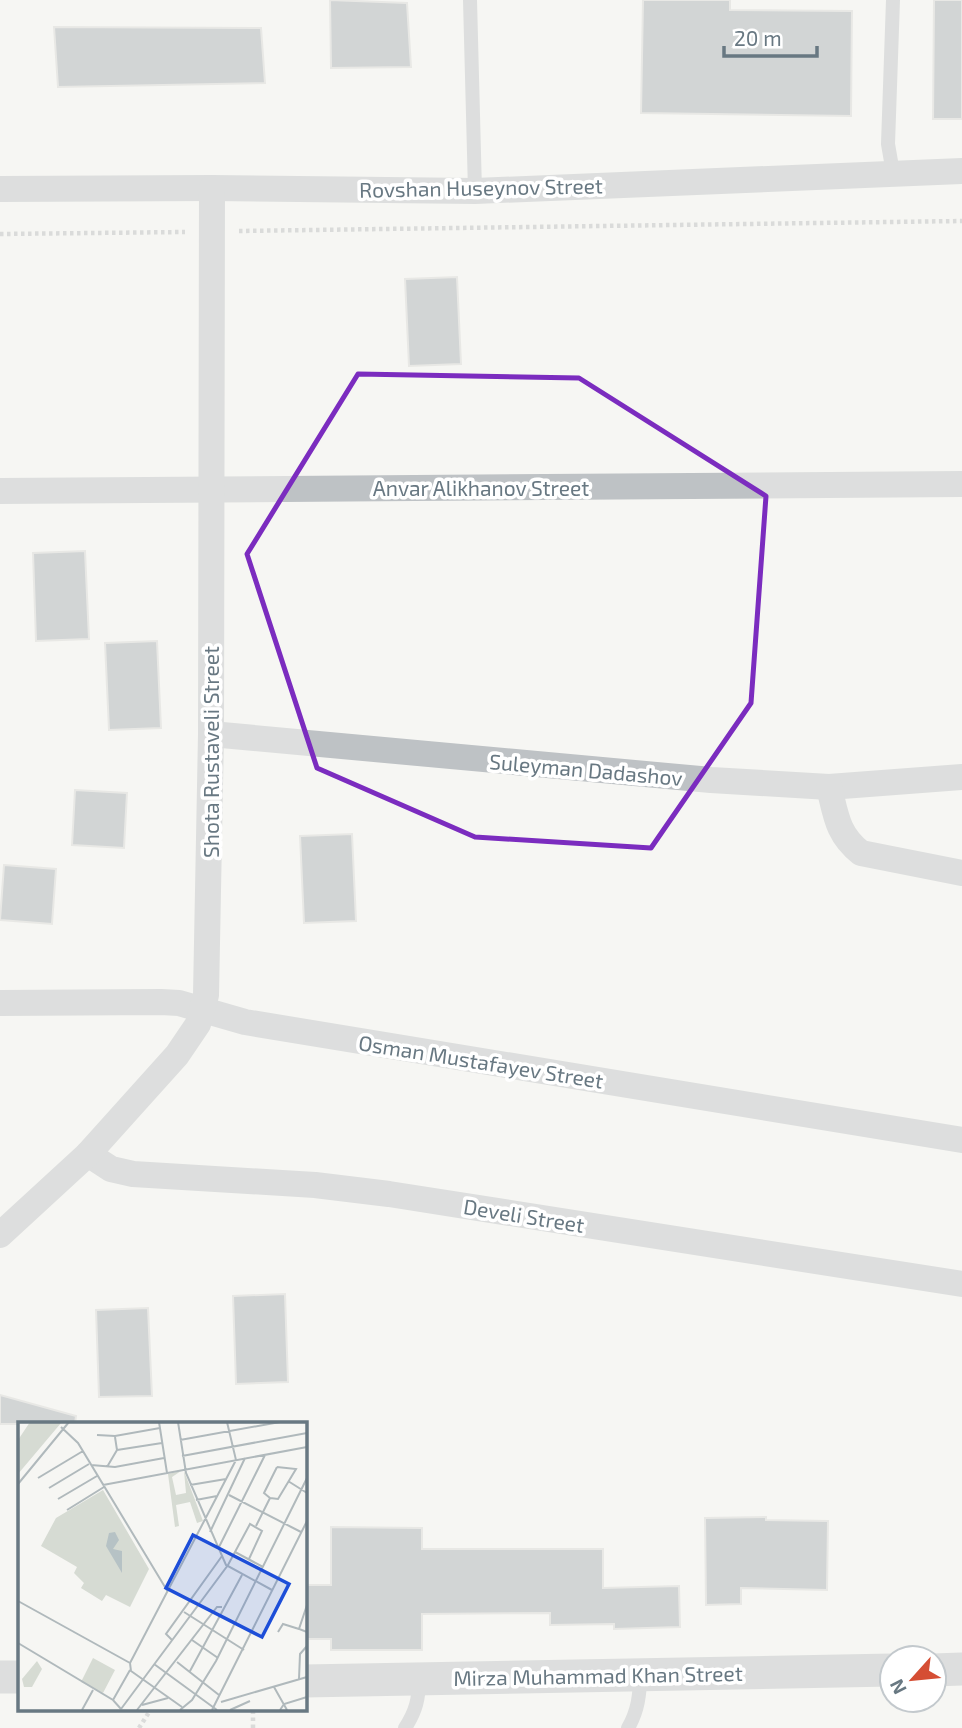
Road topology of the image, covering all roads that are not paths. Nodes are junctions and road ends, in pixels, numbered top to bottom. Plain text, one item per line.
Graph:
1 (470, 0) edge
2 (892, 0) edge
3 (962, 171) edge
4 (893, 173) junction
5 (212, 188) junction
6 (0, 189) edge
7 (475, 191) junction
8 (962, 484) edge
9 (212, 488) junction
10 (0, 491) edge
11 (211, 734) junction
12 (962, 776) edge
13 (829, 787) junction
14 (962, 873) edge
15 (0, 1003) edge
16 (202, 1010) junction
17 (962, 1140) edge
18 (88, 1154) junction
19 (0, 1236) edge
20 (962, 1284) edge
21 (878, 1670) edge
22 (640, 1673) junction
23 (0, 1676) edge
24 (18, 1677) edge
25 (419, 1678) junction
26 (306, 1681) edge
27 (405, 1728) edge
28 (628, 1728) edge

1 - 7 lane
2 - 4 lane
3 - 4 street, Rovshan Huseynov Street
4 - 7 street, Rovshan Huseynov Street
5 - 6 street, Rovshan Huseynov Street
5 - 7 street, Rovshan Huseynov Street
5 - 9 street, Shota Rustaveli Street
8 - 9 street, Anvar Alikhanov Street
9 - 10 street, Anvar Alikhanov Street
9 - 11 street, Shota Rustaveli Street
11 - 13 street, Suleyman Dadashov
11 - 16 street, Shota Rustaveli Street
12 - 13 street, Suleyman Dadashov
13 - 14 street
15 - 16 street, Osman Mustafayev Street
16 - 17 street, Osman Mustafayev Street
16 - 18 street, Shota Rustaveli Street
18 - 19 street, Shota Rustaveli Street
18 - 20 street, Develi Street
21 - 22 street, Mirza Muhammad Khan Street
22 - 25 street, Mirza Muhammad Khan Street
22 - 28 lane
23 - 24 street
25 - 26 street, Mirza Muhammad Khan Street
25 - 27 lane

